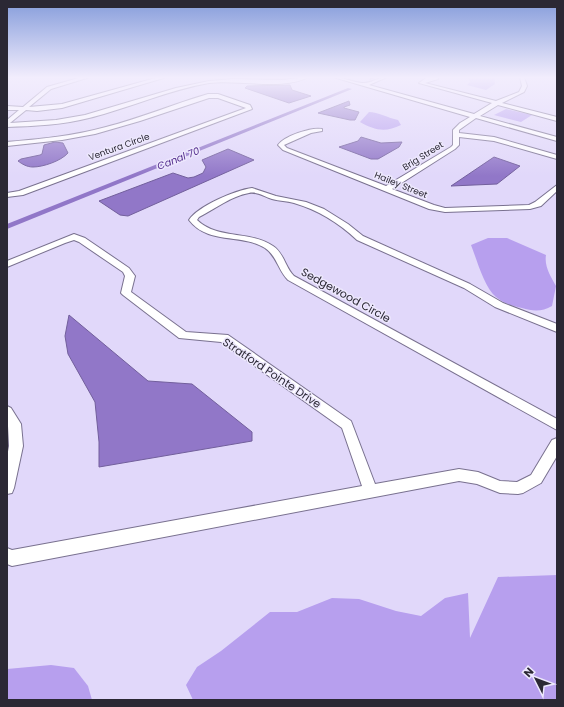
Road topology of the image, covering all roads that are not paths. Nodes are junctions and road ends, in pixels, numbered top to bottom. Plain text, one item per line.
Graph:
1 (23, 110) edge
2 (109, 110) edge
3 (167, 110) edge
4 (245, 110) edge
5 (453, 110) edge
6 (486, 110) edge
7 (498, 110) edge
8 (521, 110) edge
9 (475, 116) junction
10 (483, 118) junction
11 (557, 119) edge
12 (7, 124) edge
13 (320, 130) dead end
14 (456, 132) junction
15 (557, 139) edge
16 (7, 144) edge
17 (557, 157) edge
18 (557, 187) edge
19 (387, 189) junction
20 (7, 195) edge
21 (7, 264) edge
22 (557, 328) edge
23 (7, 411) edge
24 (557, 425) edge
25 (557, 444) edge
26 (7, 488) edge
27 (370, 492) junction
28 (7, 556) edge

1 - 12 street
2 - 12 street
3 - 16 street, Ventura Circle
4 - 20 street, Ventura Circle
5 - 9 street
6 - 9 street, Brig Street
7 - 10 street
8 - 11 street
9 - 10 street
9 - 14 street, Brig Street
10 - 14 street
10 - 15 street
13 - 19 street, Hailey Street
14 - 17 street
14 - 19 street, Brig Street
18 - 19 street, Hailey Street
21 - 27 street, Stratford Pointe Drive
22 - 24 street, Sedgewood Circle
23 - 26 street
25 - 27 street
27 - 28 street

